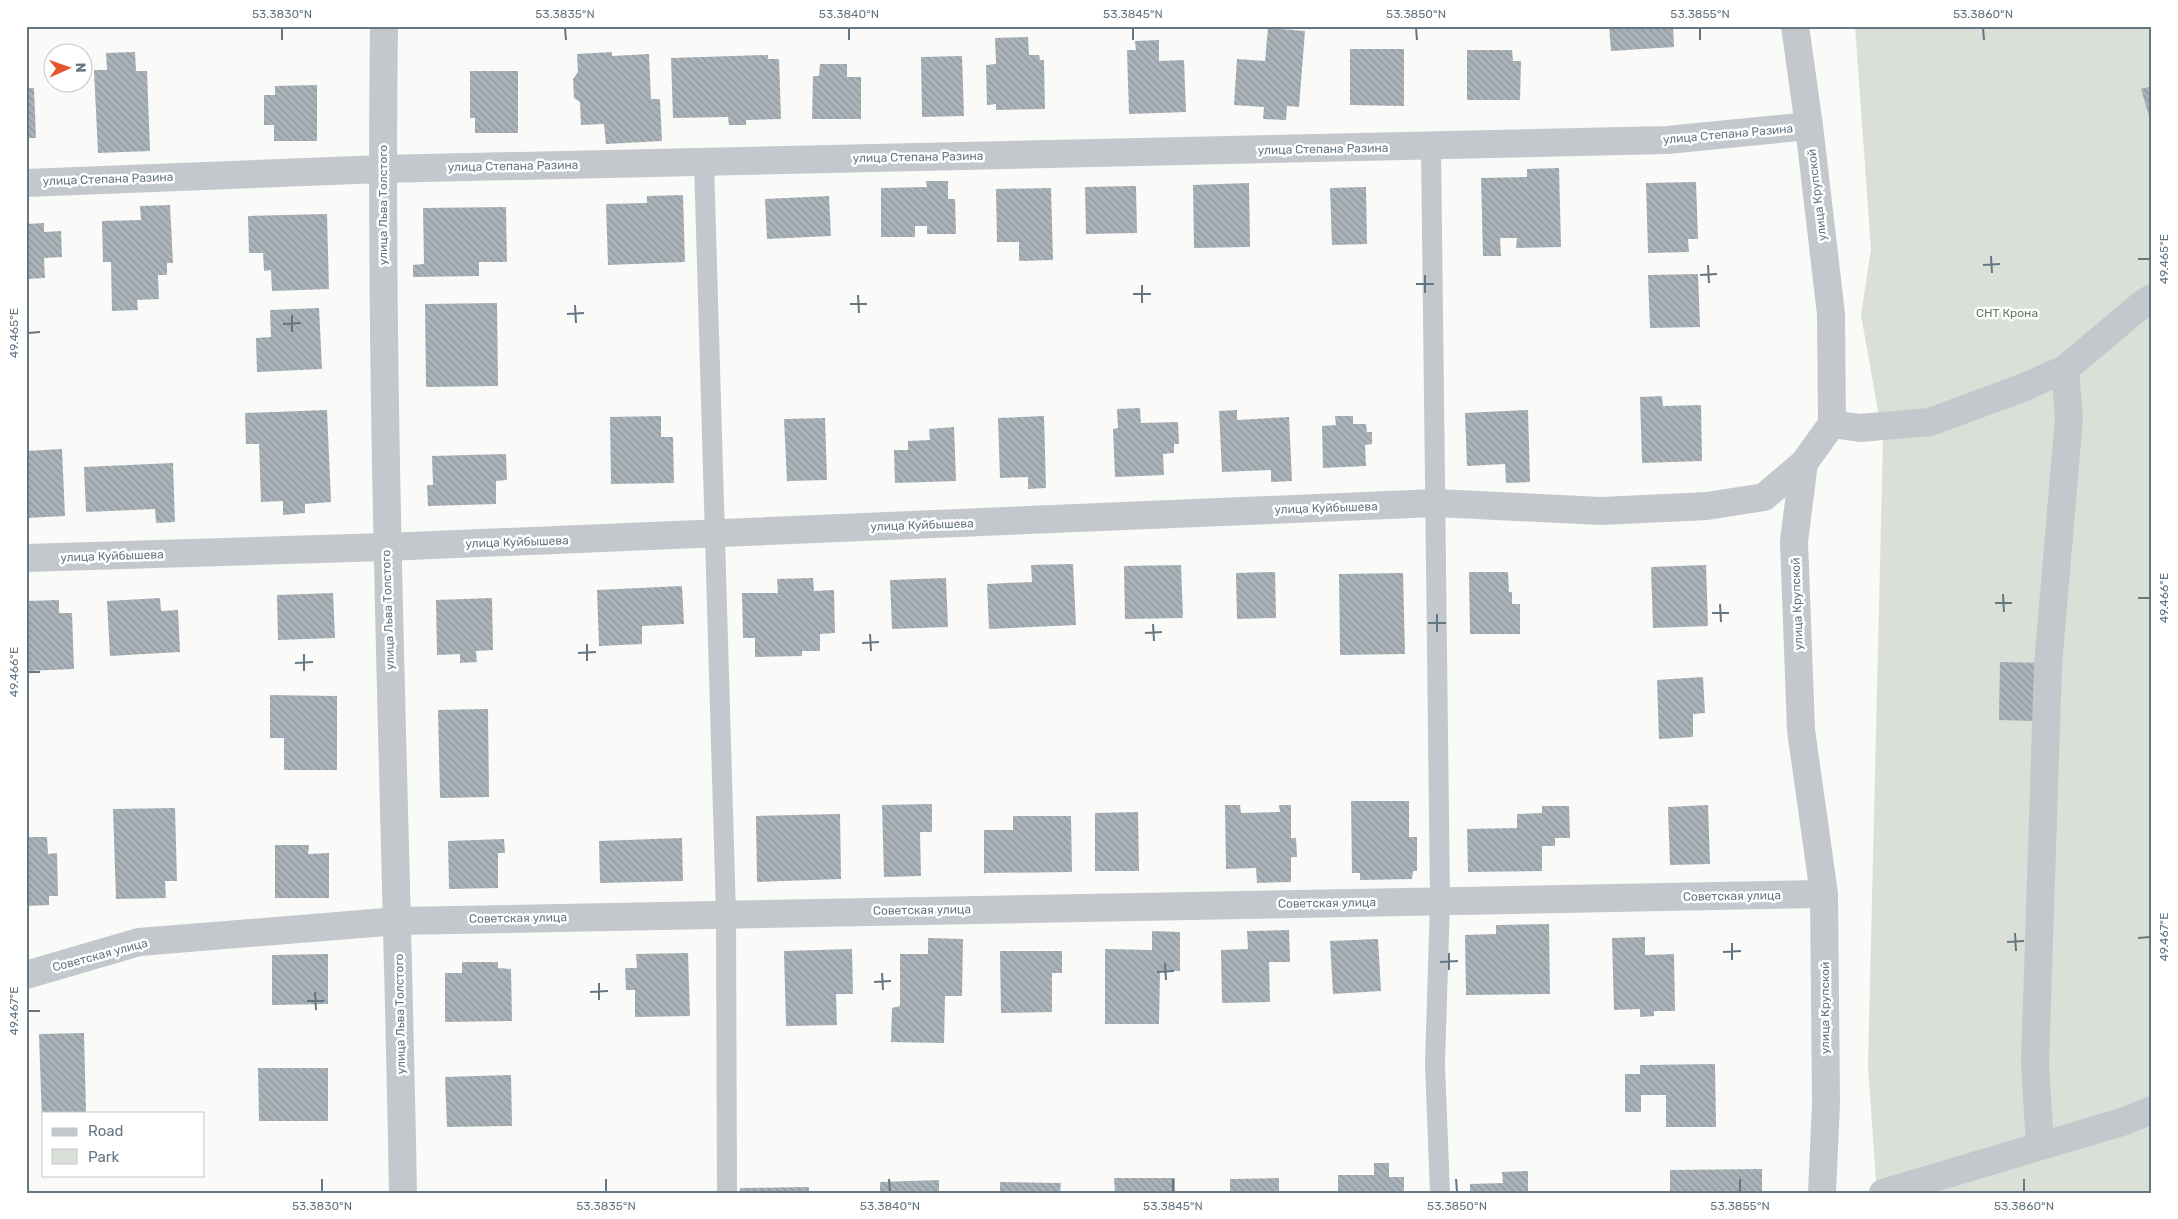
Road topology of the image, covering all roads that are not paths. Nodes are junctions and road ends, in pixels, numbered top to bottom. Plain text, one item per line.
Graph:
1 (384, 26) edge
2 (1795, 26) edge
3 (1809, 126) junction
4 (1430, 146) junction
5 (704, 162) junction
6 (382, 169) junction
7 (26, 182) edge
8 (2152, 298) edge
9 (2065, 369) junction
10 (1832, 424) junction
11 (1804, 463) junction
12 (1436, 503) junction
13 (716, 533) junction
14 (386, 547) junction
15 (26, 558) edge
16 (1824, 894) junction
17 (1440, 901) junction
18 (726, 914) junction
19 (398, 921) junction
20 (26, 975) edge
21 (2152, 1110) edge
22 (2040, 1146) junction
23 (403, 1193) edge
24 (728, 1193) edge
25 (1440, 1193) edge
26 (1822, 1193) edge
27 (1883, 1193) edge

1 - 6 street, улица Льва Толстого
2 - 3 street, улица Крупской
3 - 4 street, улица Степана Разина
3 - 10 street, улица Крупской
4 - 5 street, улица Степана Разина
4 - 12 lane
5 - 6 street, улица Степана Разина
5 - 13 lane
6 - 7 street, улица Степана Разина
6 - 14 street, улица Льва Толстого
8 - 9 street
9 - 10 street
9 - 22 street
10 - 11 street, улица Крупской
11 - 12 street, улица Куйбышева
11 - 16 street, улица Крупской
12 - 13 street, улица Куйбышева
12 - 17 lane
13 - 14 street, улица Куйбышева
13 - 18 lane
14 - 15 street, улица Куйбышева
14 - 19 street, улица Льва Толстого
16 - 17 street, Советская улица
16 - 26 street, улица Крупской
17 - 18 street, Советская улица
17 - 25 lane
18 - 19 street, Советская улица
18 - 24 lane
19 - 20 street, Советская улица
19 - 23 street, улица Льва Толстого
21 - 22 street
22 - 27 street

